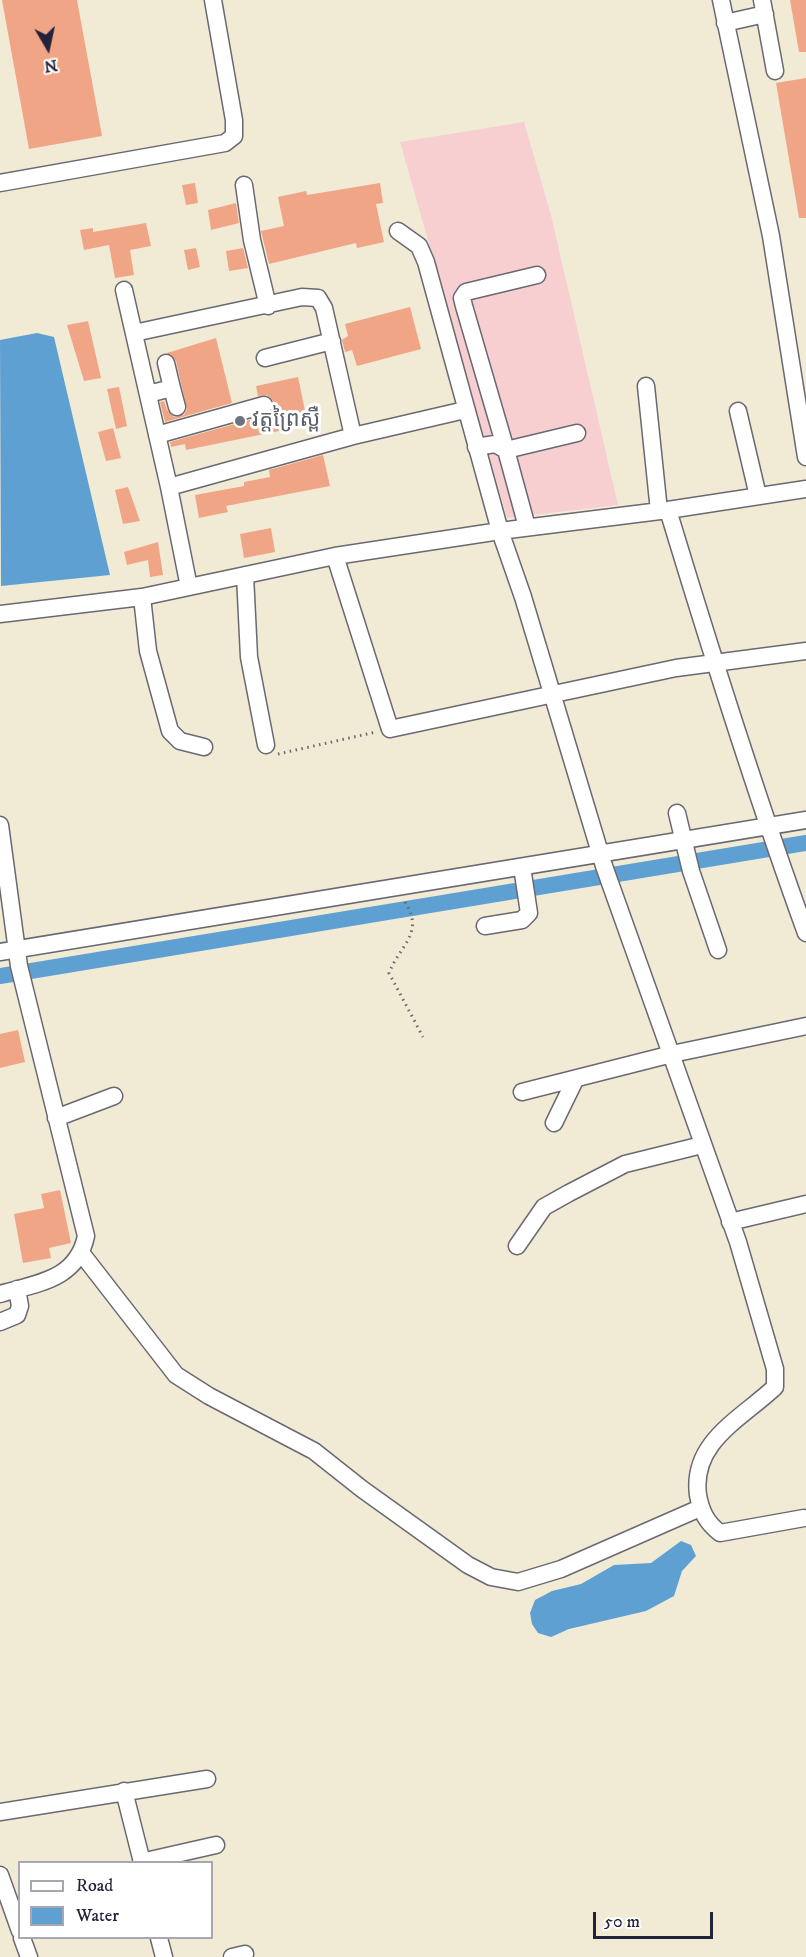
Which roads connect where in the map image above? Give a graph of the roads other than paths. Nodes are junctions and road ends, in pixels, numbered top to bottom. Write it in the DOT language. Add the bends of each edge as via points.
graph roads {
  1 [pos="213,0"];
  2 [pos="721,0"];
  3 [pos="764,7"];
  4 [pos="725,23"];
  5 [pos="775,71"];
  6 [pos="0,183"];
  7 [pos="244,185"];
  8 [pos="398,231"];
  9 [pos="537,275"];
  10 [pos="124,290"];
  11 [pos="268,306"];
  12 [pos="134,333"];
  13 [pos="332,341"];
  14 [pos="265,358"];
  15 [pos="166,363"];
  16 [pos="646,386"];
  17 [pos="172,388"];
  18 [pos="148,394"];
  19 [pos="264,405"];
  20 [pos="177,407"];
  21 [pos="465,410"];
  22 [pos="738,411"];
  23 [pos="578,433"];
  24 [pos="157,435"];
  25 [pos="353,436"];
  26 [pos="476,447"];
  27 [pos="506,450"];
  28 [pos="806,457"];
  29 [pos="169,487"];
  30 [pos="806,489"];
  31 [pos="758,496"];
  32 [pos="663,511"];
  33 [pos="527,527"];
  34 [pos="500,531"];
  35 [pos="334,556"];
  36 [pos="245,575"];
  37 [pos="189,587"];
  38 [pos="142,597"];
  39 [pos="0,614"];
  40 [pos="806,651"];
  41 [pos="713,662"];
  42 [pos="552,694"];
  43 [pos="266,745"];
  44 [pos="204,747"];
  45 [pos="677,813"];
  46 [pos="806,820"];
  47 [pos="0,825"];
  48 [pos="770,834"];
  49 [pos="685,847"];
  50 [pos="605,868"];
  51 [pos="523,873"];
  52 [pos="485,926"];
  53 [pos="806,933"];
  54 [pos="718,950"];
  55 [pos="14,962"];
  56 [pos="806,1026"];
  57 [pos="672,1054"];
  58 [pos="575,1080"];
  59 [pos="522,1092"];
  60 [pos="114,1096"];
  61 [pos="56,1118"];
  62 [pos="554,1122"];
  63 [pos="702,1145"];
  64 [pos="806,1204"];
  65 [pos="730,1222"];
  66 [pos="517,1246"];
  67 [pos="82,1254"];
  68 [pos="17,1289"];
  69 [pos="0,1294"];
  70 [pos="0,1322"];
  71 [pos="700,1508"];
  72 [pos="804,1518"];
  73 [pos="207,1779"];
  74 [pos="124,1791"];
  75 [pos="0,1812"];
  76 [pos="216,1845"];
  77 [pos="141,1861"];
  78 [pos="145,1861"];
  79 [pos="0,1875"];
  80 [pos="18,1925"];
  81 [pos="22,1939"];
  82 [pos="159,1939"];
  83 [pos="29,1957"];
  84 [pos="164,1957"];
  1 -- 6 [label="street" via="234,136 225,143"];
  2 -- 4 [label="street"];
  3 -- 4 [label="street"];
  3 -- 5 [label="street"];
  4 -- 28 [label="street" via="771,236"];
  7 -- 11 [label="street"];
  8 -- 21 [label="street" via="419,246 426,262"];
  9 -- 27 [label="street" via="466,292 462,298"];
  10 -- 12 [label="street"];
  11 -- 12 [label="street"];
  11 -- 13 [label="street" via="302,297 318,298"];
  12 -- 18 [label="street"];
  13 -- 14 [label="street"];
  13 -- 25 [label="street"];
  15 -- 17 [label="street"];
  16 -- 32 [label="street"];
  17 -- 18 [label="street"];
  17 -- 20 [label="street"];
  18 -- 24 [label="street"];
  19 -- 24 [label="street"];
  21 -- 25 [label="street"];
  21 -- 26 [label="street"];
  22 -- 31 [label="street"];
  23 -- 27 [label="street"];
  24 -- 29 [label="street"];
  25 -- 29 [label="street"];
  26 -- 27 [label="street" via="495,444"];
  26 -- 34 [label="street"];
  27 -- 33 [label="street"];
  29 -- 37 [label="street"];
  30 -- 31 [label="street"];
  31 -- 32 [label="street"];
  32 -- 33 [label="street"];
  32 -- 41 [label="street"];
  33 -- 34 [label="street"];
  34 -- 35 [label="street"];
  34 -- 42 [label="street"];
  35 -- 36 [label="street"];
  35 -- 42 [label="street" via="390,729"];
  36 -- 37 [label="street"];
  36 -- 43 [label="street" via="249,657"];
  37 -- 38 [label="street"];
  38 -- 39 [label="street"];
  38 -- 44 [label="street" via="148,651 170,731 180,741"];
  40 -- 41 [label="street"];
  41 -- 42 [label="street"];
  41 -- 48 [label="street"];
  42 -- 50 [label="street"];
  45 -- 49 [label="street"];
  46 -- 48 [label="street"];
  47 -- 55 [label="street"];
  48 -- 49 [label="street"];
  48 -- 53 [label="street"];
  49 -- 50 [label="street"];
  49 -- 54 [label="street"];
  50 -- 51 [label="street"];
  50 -- 57 [label="street"];
  51 -- 52 [label="street" via="529,913 522,920"];
  51 -- 55 [label="street"];
  55 -- 61 [label="street"];
  56 -- 57 [label="street"];
  57 -- 58 [label="street"];
  57 -- 63 [label="street"];
  58 -- 59 [label="street"];
  58 -- 62 [label="street"];
  60 -- 61 [label="street"];
  61 -- 67 [label="street" via="86,1236"];
  63 -- 65 [label="street"];
  63 -- 66 [label="street" via="625,1164 569,1193 544,1207"];
  64 -- 65 [label="street"];
  65 -- 71 [label="street" via="777,1380 775,1387 721,1432 700,1459"];
  67 -- 68 [label="street" via="70,1268 53,1278"];
  67 -- 71 [label="street" via="176,1375 314,1451 362,1489 491,1577 518,1582 561,1569"];
  68 -- 69 [label="street"];
  68 -- 70 [label="street" via="20,1306 16,1315"];
  71 -- 72 [label="street" via="709,1525 720,1533"];
  73 -- 74 [label="street"];
  74 -- 75 [label="street"];
  74 -- 77 [label="street"];
  76 -- 78 [label="street"];
  79 -- 80 [label="street"];
  81 -- 83 [label="street"];
  82 -- 84 [label="street"];
}
